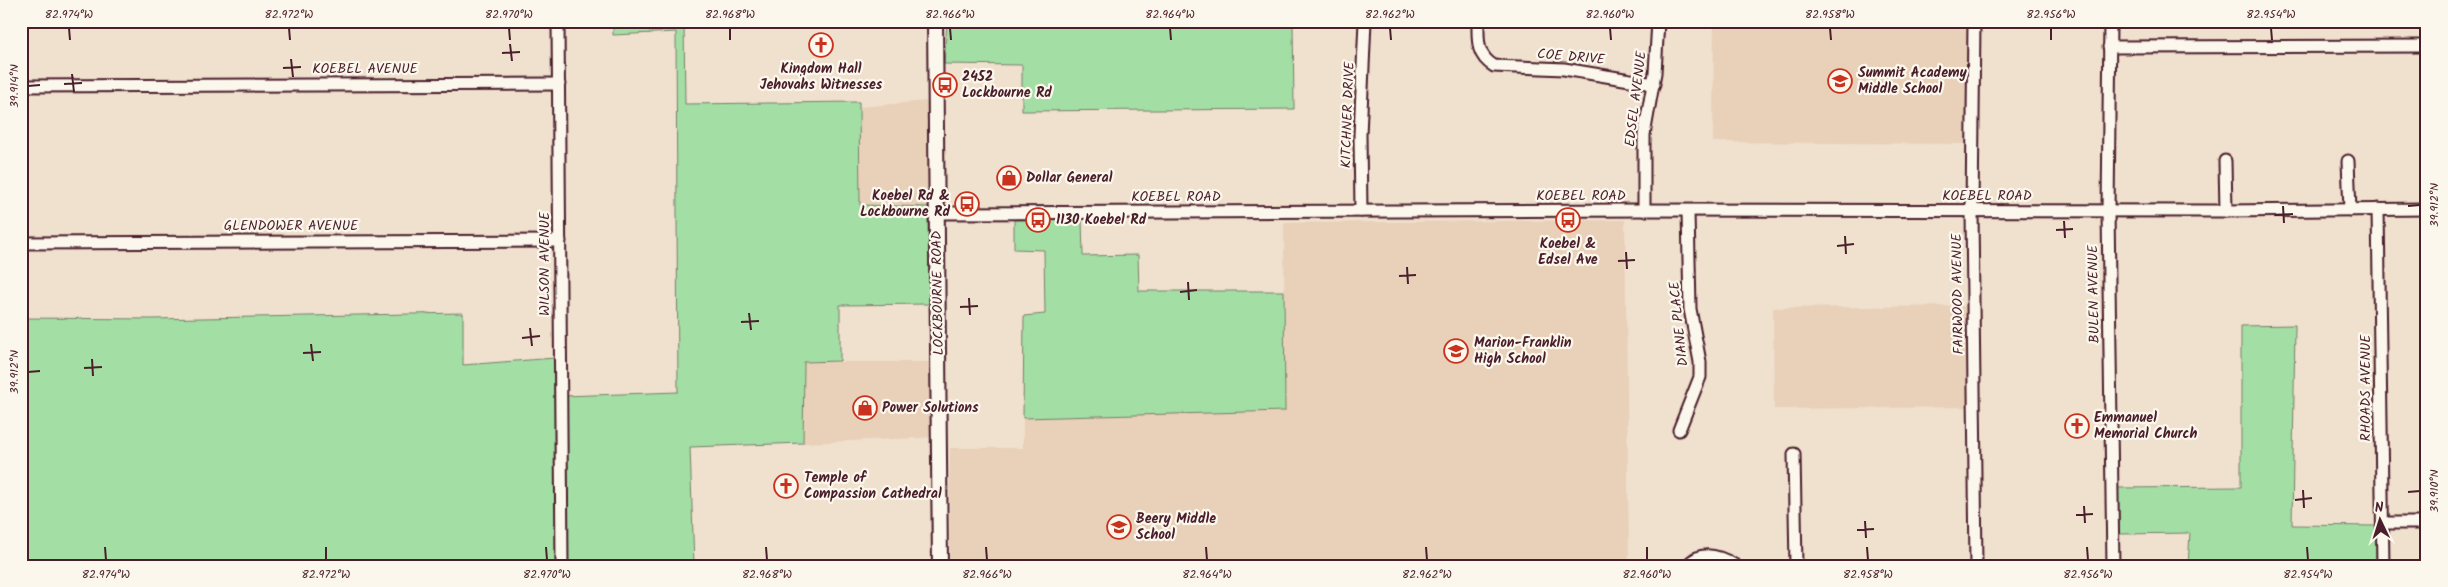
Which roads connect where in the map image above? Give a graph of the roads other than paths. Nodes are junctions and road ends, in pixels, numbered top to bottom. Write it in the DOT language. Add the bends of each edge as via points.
graph roads {
  1 [pos="558,21"];
  2 [pos="935,21"];
  3 [pos="1365,21"];
  4 [pos="1478,21"];
  5 [pos="1658,21"];
  6 [pos="1974,21"];
  7 [pos="2110,21"];
  8 [pos="2427,46"];
  9 [pos="2109,47"];
  10 [pos="558,84"];
  11 [pos="1654,84"];
  12 [pos="21,86"];
  13 [pos="2226,161"];
  14 [pos="2348,161"];
  15 [pos="2378,209"];
  16 [pos="2427,209"];
  17 [pos="1644,210"];
  18 [pos="2350,210"];
  19 [pos="1361,211"];
  20 [pos="1688,211"];
  21 [pos="1972,211"];
  22 [pos="2108,211"];
  23 [pos="2226,212"];
  24 [pos="937,214"];
  25 [pos="560,240"];
  26 [pos="21,243"];
  27 [pos="1679,430"];
  28 [pos="1794,454"];
  29 [pos="2383,523"];
  30 [pos="2427,523"];
  31 [pos="562,566"];
  32 [pos="940,566"];
  33 [pos="1688,566"];
  34 [pos="1736,566"];
  35 [pos="1796,566"];
  36 [pos="1976,566"];
  37 [pos="2113,566"];
  38 [pos="2383,566"];
  1 -- 10 [label="street, WILSON AVENUE"];
  2 -- 24 [label="main road, LOCKBOURNE ROAD"];
  3 -- 19 [label="street, KITCHNER DRIVE" via="1360,135"];
  4 -- 11 [label="street, COE DRIVE" via="1478,45 1486,61 1503,67 1564,69"];
  5 -- 11 [label="street, EDSEL AVENUE"];
  6 -- 21 [label="street, FAIRWOOD AVENUE"];
  7 -- 9 [label="street, BULEN AVENUE"];
  8 -- 9 [label="street"];
  9 -- 22 [label="street, BULEN AVENUE"];
  10 -- 12 [label="street, KOEBEL AVENUE"];
  10 -- 25 [label="street, WILSON AVENUE"];
  11 -- 17 [label="street, EDSEL AVENUE" via="1644,135"];
  13 -- 23 [label="street"];
  14 -- 18 [label="street"];
  15 -- 16 [label="street, KOEBEL ROAD"];
  15 -- 18 [label="street, KOEBEL ROAD"];
  15 -- 29 [label="street, RHOADS AVENUE"];
  17 -- 19 [label="street, KOEBEL ROAD"];
  17 -- 20 [label="street, KOEBEL ROAD"];
  18 -- 23 [label="street, KOEBEL ROAD"];
  19 -- 24 [label="street, KOEBEL ROAD"];
  20 -- 21 [label="street, KOEBEL ROAD"];
  20 -- 27 [label="street, DIANE PLACE" via="1690,309 1700,377"];
  21 -- 22 [label="street, KOEBEL ROAD"];
  21 -- 36 [label="street, FAIRWOOD AVENUE"];
  22 -- 23 [label="street, KOEBEL ROAD"];
  22 -- 37 [label="street, BULEN AVENUE"];
  24 -- 32 [label="main road, LOCKBOURNE ROAD"];
  25 -- 26 [label="street, GLENDOWER AVENUE"];
  25 -- 31 [label="street, WILSON AVENUE"];
  28 -- 35 [label="street"];
  29 -- 30 [label="street"];
  29 -- 38 [label="street, RHOADS AVENUE"];
  33 -- 34 [label="street" via="1698,557 1720,556"];
}
